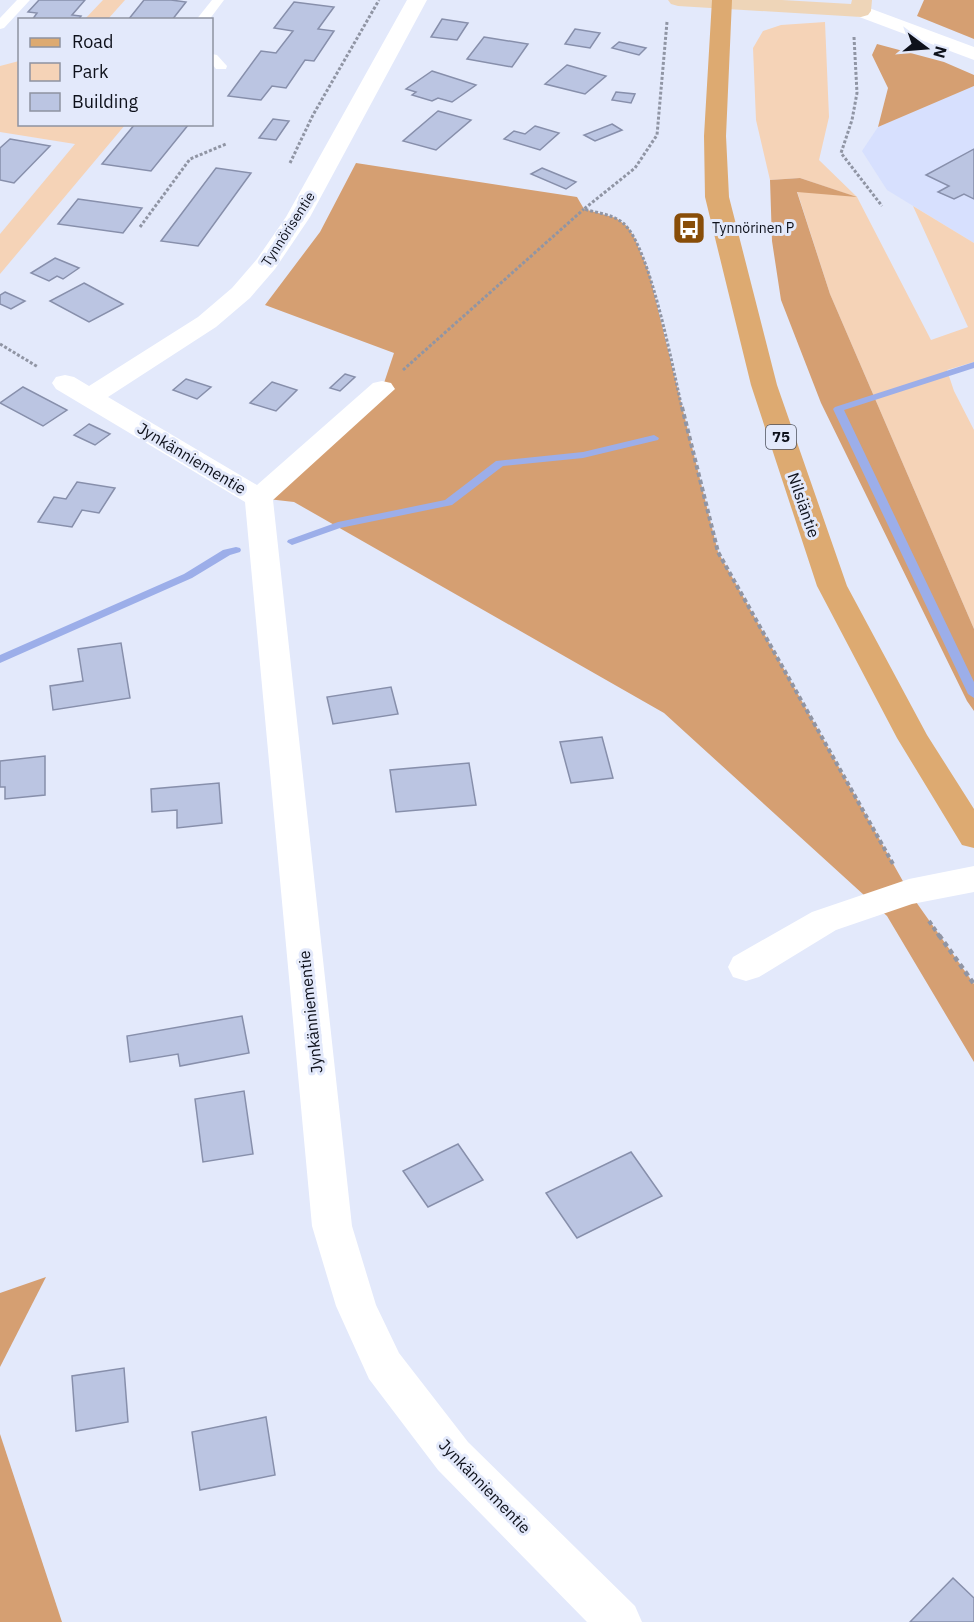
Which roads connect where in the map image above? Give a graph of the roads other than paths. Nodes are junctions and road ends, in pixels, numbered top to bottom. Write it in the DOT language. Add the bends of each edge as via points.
graph roads {
  1 [pos="24,0"];
  2 [pos="218,0"];
  3 [pos="417,0"];
  4 [pos="722,1"];
  5 [pos="861,5"];
  6 [pos="673,6"];
  7 [pos="204,18"];
  8 [pos="0,25"];
  9 [pos="974,54"];
  10 [pos="65,383"];
  11 [pos="382,389"];
  12 [pos="90,397"];
  13 [pos="259,498"];
  14 [pos="974,836"];
  15 [pos="974,879"];
  16 [pos="746,967"];
  17 [pos="619,1622"];
  1 -- 8 [label="lane"];
  2 -- 7 [label="lane"];
  3 -- 12 [label="street, Tynnörisentie" via="298,217 266,264 241,293 207,322"];
  4 -- 5 [label="street"];
  4 -- 6 [label="street"];
  4 -- 14 [label="main road, Nilsiäntie / 75" via="715,136 717,196 764,385 832,586 913,738"];
  5 -- 9 [label="street"];
  10 -- 12 [label="street, Jynkänniementie"];
  11 -- 13 [label="street"];
  12 -- 13 [label="street, Jynkänniementie"];
  13 -- 17 [label="street, Jynkänniementie" via="332,1226 356,1306 384,1366 453,1456"];
  15 -- 16 [label="street" via="909,892 824,921"];
}
